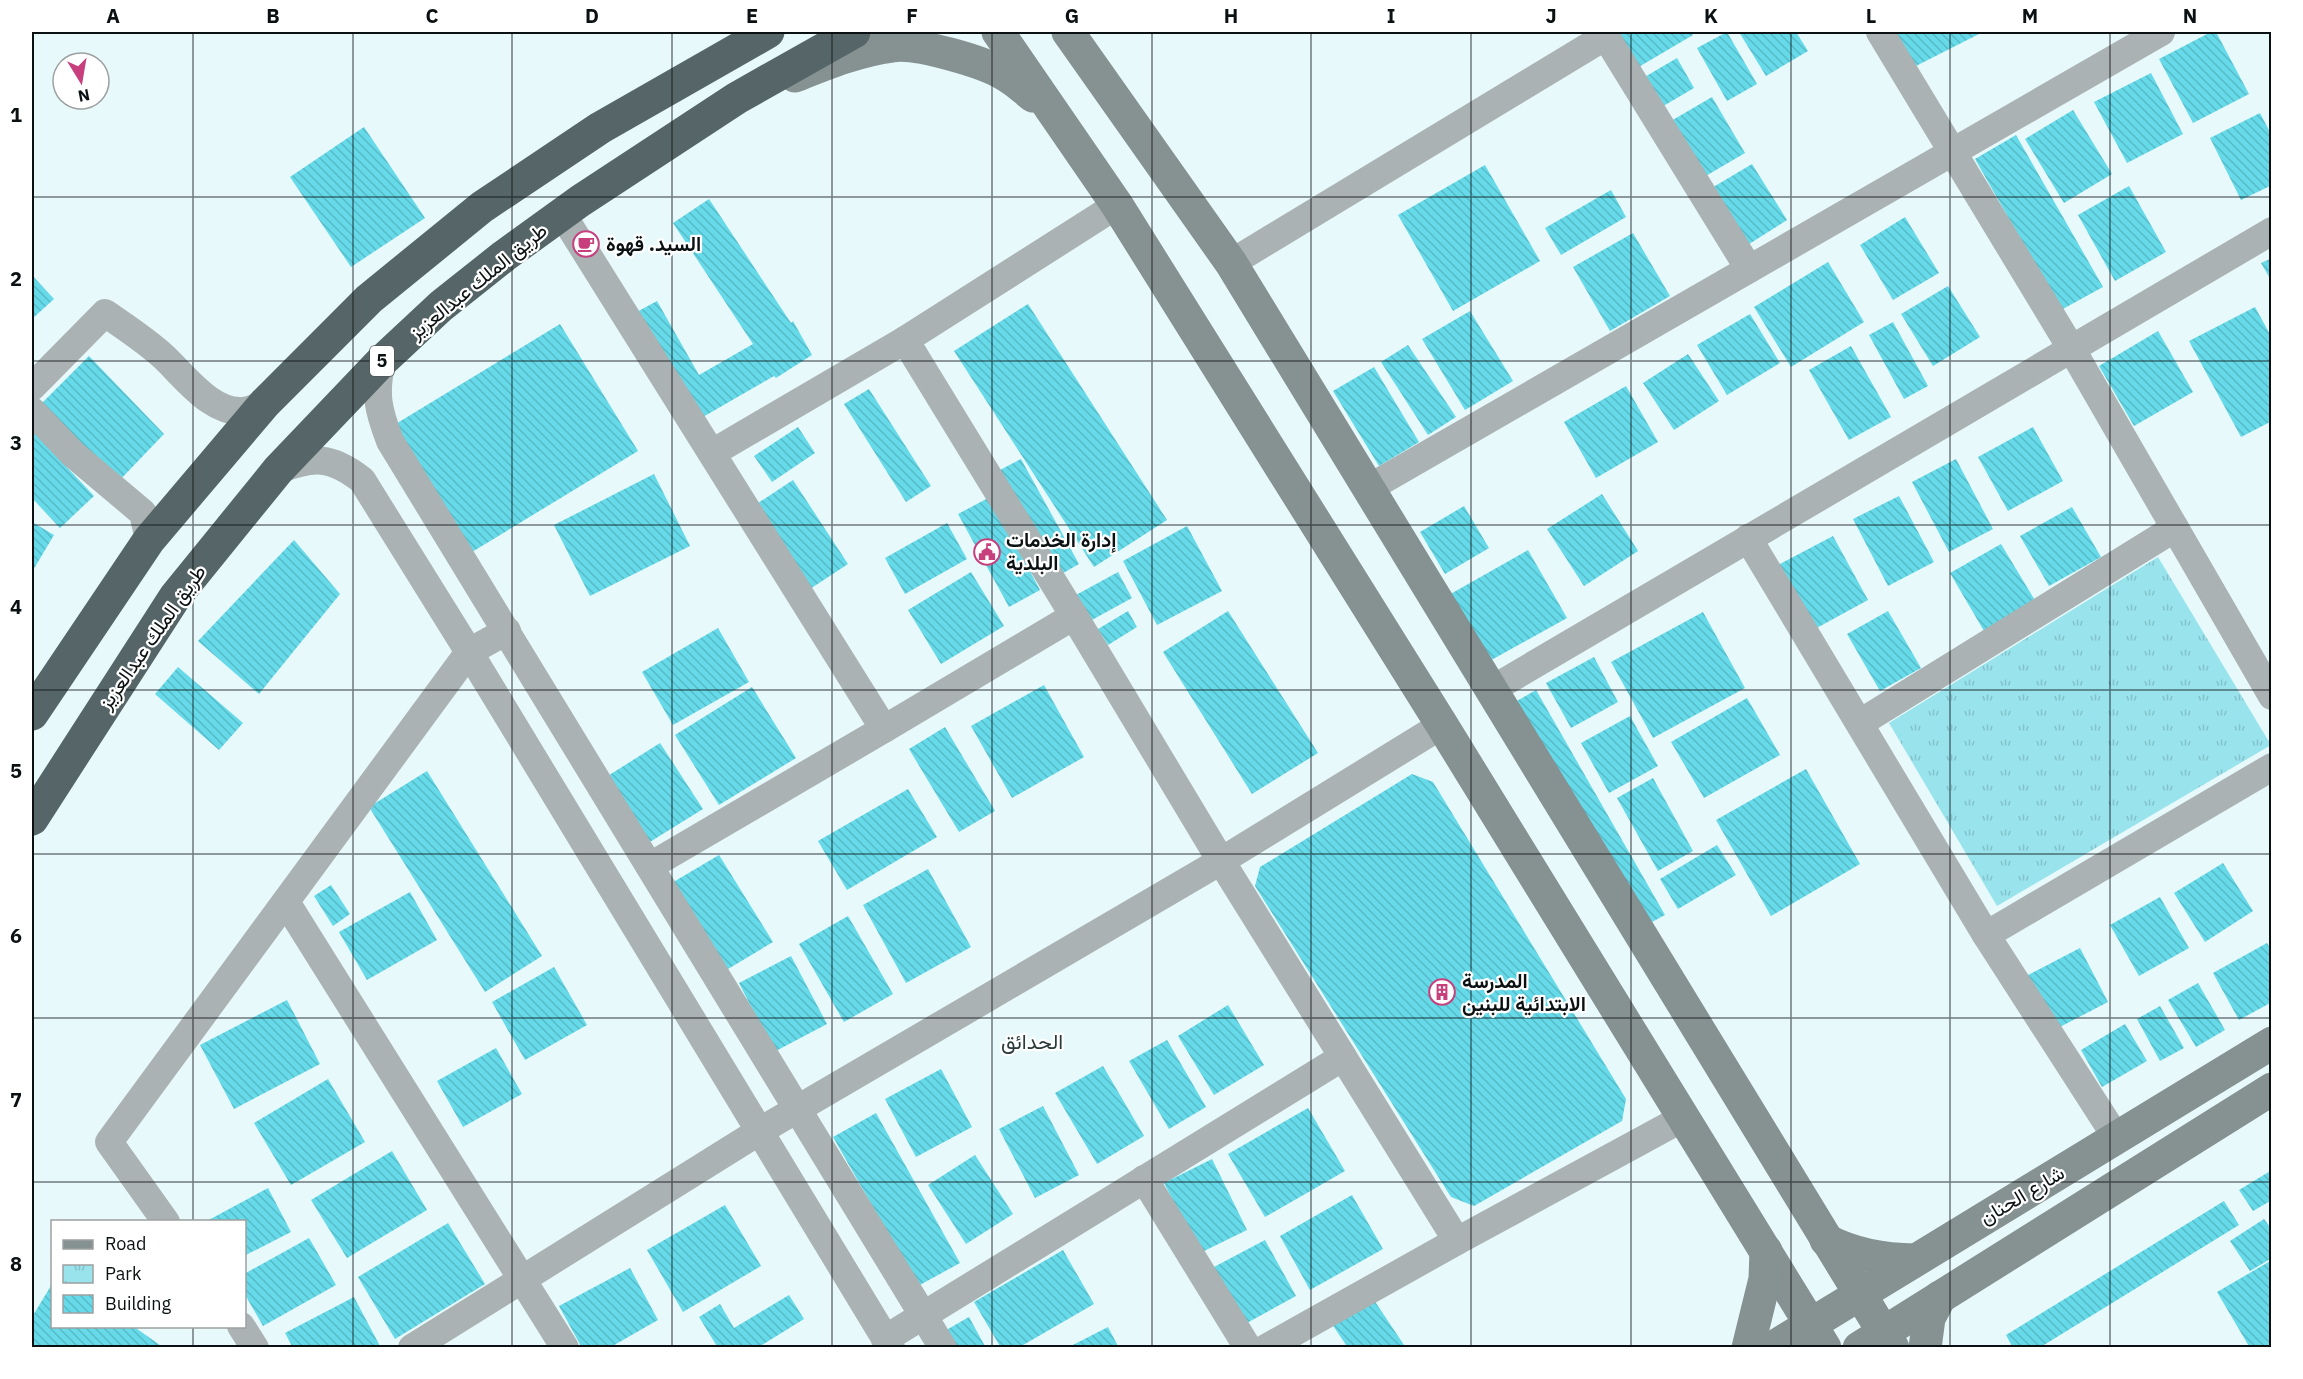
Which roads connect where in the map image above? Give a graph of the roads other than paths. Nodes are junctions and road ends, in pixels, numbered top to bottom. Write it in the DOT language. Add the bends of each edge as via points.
graph roads {
  1 [pos="750,32"];
  2 [pos="768,32"];
  3 [pos="854,32"];
  4 [pos="998,32"];
  5 [pos="1880,32"];
  6 [pos="2162,32"];
  7 [pos="1605,34"];
  8 [pos="1076,39"];
  9 [pos="715,62"];
  10 [pos="737,98"];
  11 [pos="1053,112"];
  12 [pos="1954,151"];
  13 [pos="1118,205"];
  14 [pos="562,214"];
  15 [pos="2271,231"];
  16 [pos="1231,263"];
  17 [pos="1749,269"];
  18 [pos="905,340"];
  19 [pos="2071,348"];
  20 [pos="382,361"];
  21 [pos="32,387"];
  22 [pos="265,403"];
  23 [pos="32,411"];
  24 [pos="712,453"];
  25 [pos="278,470"];
  26 [pos="413,479"];
  27 [pos="1369,488"];
  28 [pos="378,504"];
  29 [pos="2175,528"];
  30 [pos="1748,538"];
  31 [pos="149,540"];
  32 [pos="1074,616"];
  33 [pos="507,631"];
  34 [pos="469,652"];
  35 [pos="1491,690"];
  36 [pos="2271,696"];
  37 [pos="32,714"];
  38 [pos="1860,723"];
  39 [pos="1442,725"];
  40 [pos="884,729"];
  41 [pos="2271,767"];
  42 [pos="32,819"];
  43 [pos="1221,861"];
  44 [pos="650,866"];
  45 [pos="286,902"];
  46 [pos="1986,935"];
  47 [pos="2271,1043"];
  48 [pos="1342,1056"];
  49 [pos="2271,1089"];
  50 [pos="797,1109"];
  51 [pos="1683,1118"];
  52 [pos="760,1131"];
  53 [pos="2116,1137"];
  54 [pos="1144,1179"];
  55 [pos="165,1220"];
  56 [pos="1826,1240"];
  57 [pos="1457,1241"];
  58 [pos="1766,1251"];
  59 [pos="1915,1260"];
  60 [pos="522,1279"];
  61 [pos="1859,1294"];
  62 [pos="1940,1297"];
  63 [pos="924,1315"];
  64 [pos="241,1328"];
  65 [pos="1817,1336"];
  66 [pos="1878,1342"];
  67 [pos="888,1343"];
  68 [pos="255,1347"];
  69 [pos="412,1347"];
  70 [pos="565,1347"];
  71 [pos="943,1347"];
  72 [pos="1248,1347"];
  73 [pos="1266,1347"];
  74 [pos="1748,1347"];
  75 [pos="1772,1347"];
  76 [pos="1925,1347"];
  1 -- 9 [label="main road"];
  2 -- 9 [label="highway"];
  3 -- 10 [label="highway, طريق الملك عبدالعزيز / 5"];
  4 -- 11 [label="main road"];
  5 -- 12 [label="street"];
  6 -- 12 [label="street"];
  7 -- 16 [label="street"];
  7 -- 17 [label="street"];
  8 -- 16 [label="main road"];
  9 -- 22 [label="highway" via="600,128 482,207 369,299"];
  10 -- 11 [label="main road" via="831,62 893,45 939,51 976,62 1006,75"];
  10 -- 14 [label="highway, طريق الملك عبدالعزيز / 5"];
  11 -- 13 [label="main road"];
  12 -- 17 [label="street"];
  12 -- 19 [label="street"];
  13 -- 18 [label="street"];
  13 -- 39 [label="main road"];
  14 -- 20 [label="highway, طريق الملك عبدالعزيز / 5" via="441,306"];
  14 -- 24 [label="street"];
  15 -- 19 [label="street"];
  16 -- 27 [label="main road"];
  17 -- 27 [label="street"];
  18 -- 24 [label="street"];
  18 -- 32 [label="street"];
  19 -- 29 [label="street"];
  19 -- 30 [label="street"];
  20 -- 25 [label="highway, طريق الملك عبدالعزيز / 5"];
  20 -- 26 [label="street" via="377,381 380,416"];
  21 -- 22 [label="street" via="105,313 163,357 210,401 231,410 247,411"];
  22 -- 31 [label="highway"];
  23 -- 31 [label="street" via="73,454 143,513"];
  24 -- 40 [label="street"];
  25 -- 28 [label="street" via="302,460 324,460 344,466 362,480"];
  25 -- 42 [label="highway, طريق الملك عبدالعزيز / 5" via="175,597"];
  26 -- 28 [label="street"];
  26 -- 33 [label="street"];
  27 -- 35 [label="main road"];
  28 -- 34 [label="street"];
  29 -- 36 [label="street"];
  29 -- 38 [label="street"];
  30 -- 35 [label="street"];
  30 -- 38 [label="street"];
  31 -- 37 [label="highway"];
  32 -- 40 [label="street"];
  32 -- 43 [label="street"];
  33 -- 34 [label="street"];
  33 -- 44 [label="street"];
  34 -- 45 [label="street"];
  34 -- 52 [label="street"];
  35 -- 56 [label="main road"];
  38 -- 46 [label="street"];
  39 -- 43 [label="street"];
  39 -- 51 [label="main road"];
  40 -- 44 [label="street"];
  41 -- 46 [label="street"];
  43 -- 48 [label="street"];
  43 -- 50 [label="street"];
  44 -- 50 [label="street"];
  45 -- 55 [label="street" via="110,1142"];
  45 -- 60 [label="street"];
  46 -- 53 [label="street"];
  47 -- 53 [label="main road, شارع الحنان"];
  48 -- 54 [label="street"];
  48 -- 57 [label="street"];
  49 -- 62 [label="main road"];
  50 -- 52 [label="street"];
  50 -- 63 [label="street"];
  51 -- 57 [label="street"];
  51 -- 58 [label="main road"];
  52 -- 60 [label="street"];
  52 -- 67 [label="street"];
  53 -- 59 [label="main road, شارع الحنان"];
  54 -- 63 [label="street"];
  54 -- 72 [label="street"];
  56 -- 59 [label="main road" via="1843,1249 1894,1260"];
  56 -- 61 [label="main road"];
  57 -- 73 [label="street"];
  58 -- 65 [label="main road"];
  58 -- 74 [label="main road" via="1765,1279"];
  59 -- 61 [label="main road, شارع الحنان"];
  60 -- 69 [label="street"];
  60 -- 70 [label="street"];
  61 -- 65 [label="main road, شارع الحنان"];
  61 -- 66 [label="main road"];
  62 -- 66 [label="main road"];
  62 -- 76 [label="main road" via="1929,1318"];
  63 -- 67 [label="street"];
  63 -- 71 [label="street"];
  64 -- 68 [label="street"];
  65 -- 75 [label="main road, شارع الحنان"];
}
